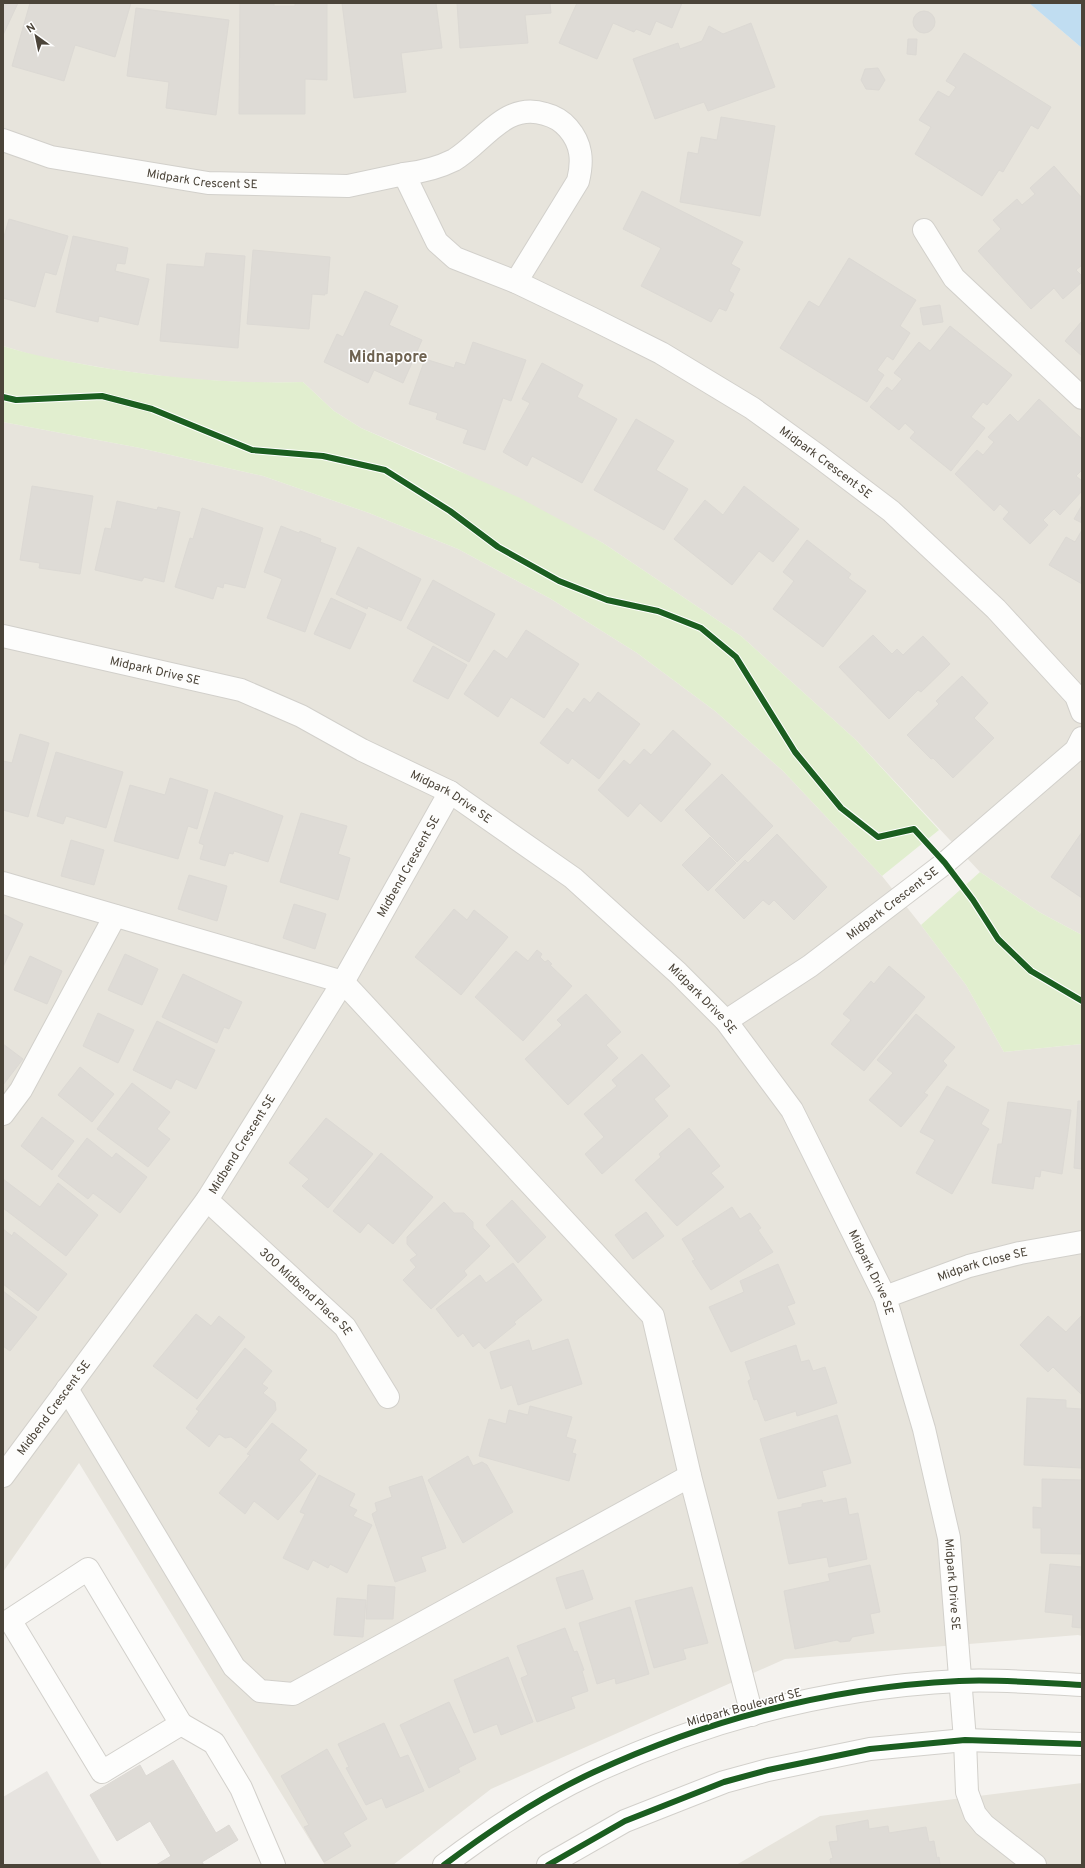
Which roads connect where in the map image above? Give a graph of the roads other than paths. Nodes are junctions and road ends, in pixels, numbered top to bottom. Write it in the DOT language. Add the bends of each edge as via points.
graph roads {
  1 [pos="3,140"];
  2 [pos="404,174"];
  3 [pos="924,230"];
  4 [pos="516,282"];
  5 [pos="1082,398"];
  6 [pos="3,636"];
  7 [pos="1082,712"];
  8 [pos="1082,738"];
  9 [pos="450,792"];
  10 [pos="3,883"];
  11 [pos="115,916"];
  12 [pos="343,982"];
  13 [pos="726,1021"];
  14 [pos="3,1114"];
  15 [pos="206,1200"];
  16 [pos="1082,1242"];
  17 [pos="885,1297"];
  18 [pos="67,1389"];
  19 [pos="388,1397"];
  20 [pos="3,1476"];
  21 [pos="690,1476"];
  22 [pos="960,1681"];
  23 [pos="1082,1685"];
  24 [pos="752,1715"];
  25 [pos="181,1724"];
  26 [pos="964,1740"];
  27 [pos="1082,1744"];
  28 [pos="274,1865"];
  29 [pos="444,1865"];
  30 [pos="548,1865"];
  31 [pos="1036,1865"];
  1 -- 2 [label="street, Midpark Crescent SE" via="51,157 208,183 348,186"];
  2 -- 4 [label="street, Midpark Crescent SE" via="437,242 455,258"];
  2 -- 4 [label="street, Midpark Crescent SE" via="429,171 454,159 477,143 502,120 514,114 527,111 541,112 554,116 565,124 575,136 581,150 582,166 578,181"];
  3 -- 5 [label="street" via="954,278"];
  4 -- 7 [label="street, Midpark Crescent SE" via="661,353 752,408 891,510 996,609 1076,696"];
  6 -- 9 [label="street, Midpark Drive SE" via="241,690 301,716 362,750"];
  8 -- 13 [label="street, Midpark Crescent SE" via="1076,750 945,863 810,966"];
  9 -- 12 [label="street, Midbend Crescent SE"];
  9 -- 13 [label="street, Midpark Drive SE" via="573,878 678,973"];
  10 -- 11 [label="street"];
  11 -- 12 [label="street"];
  11 -- 14 [label="street" via="21,1090"];
  12 -- 15 [label="street, Midbend Crescent SE"];
  12 -- 21 [label="street" via="653,1316"];
  13 -- 17 [label="street, Midpark Drive SE" via="792,1110"];
  15 -- 18 [label="street, Midbend Crescent SE"];
  15 -- 19 [label="street, 300 Midbend Place SE" via="345,1327"];
  16 -- 17 [label="street, Midpark Close SE" via="1020,1253 969,1266"];
  17 -- 22 [label="street, Midpark Drive SE" via="924,1429 950,1538"];
  18 -- 20 [label="street, Midbend Crescent SE"];
  18 -- 21 [label="street" via="234,1667 260,1691 293,1694"];
  21 -- 24 [label="street"];
  22 -- 23 [label="street, Midpark Boulevard SE"];
  22 -- 24 [label="street, Midpark Boulevard SE" via="850,1692"];
  22 -- 26 [label="street, Midpark Drive SE"];
  24 -- 29 [label="street, Midpark Boulevard SE" via="690,1732 593,1772 536,1804"];
  25 -- 25 [label="street" via="102,1772 10,1620 88,1569"];
  25 -- 28 [label="street" via="214,1742 241,1788"];
  26 -- 27 [label="street"];
  26 -- 30 [label="street" via="870,1749 768,1770 724,1782 625,1821"];
  26 -- 31 [label="street, Midpark Drive SE" via="967,1792 975,1814 984,1826"];
}
